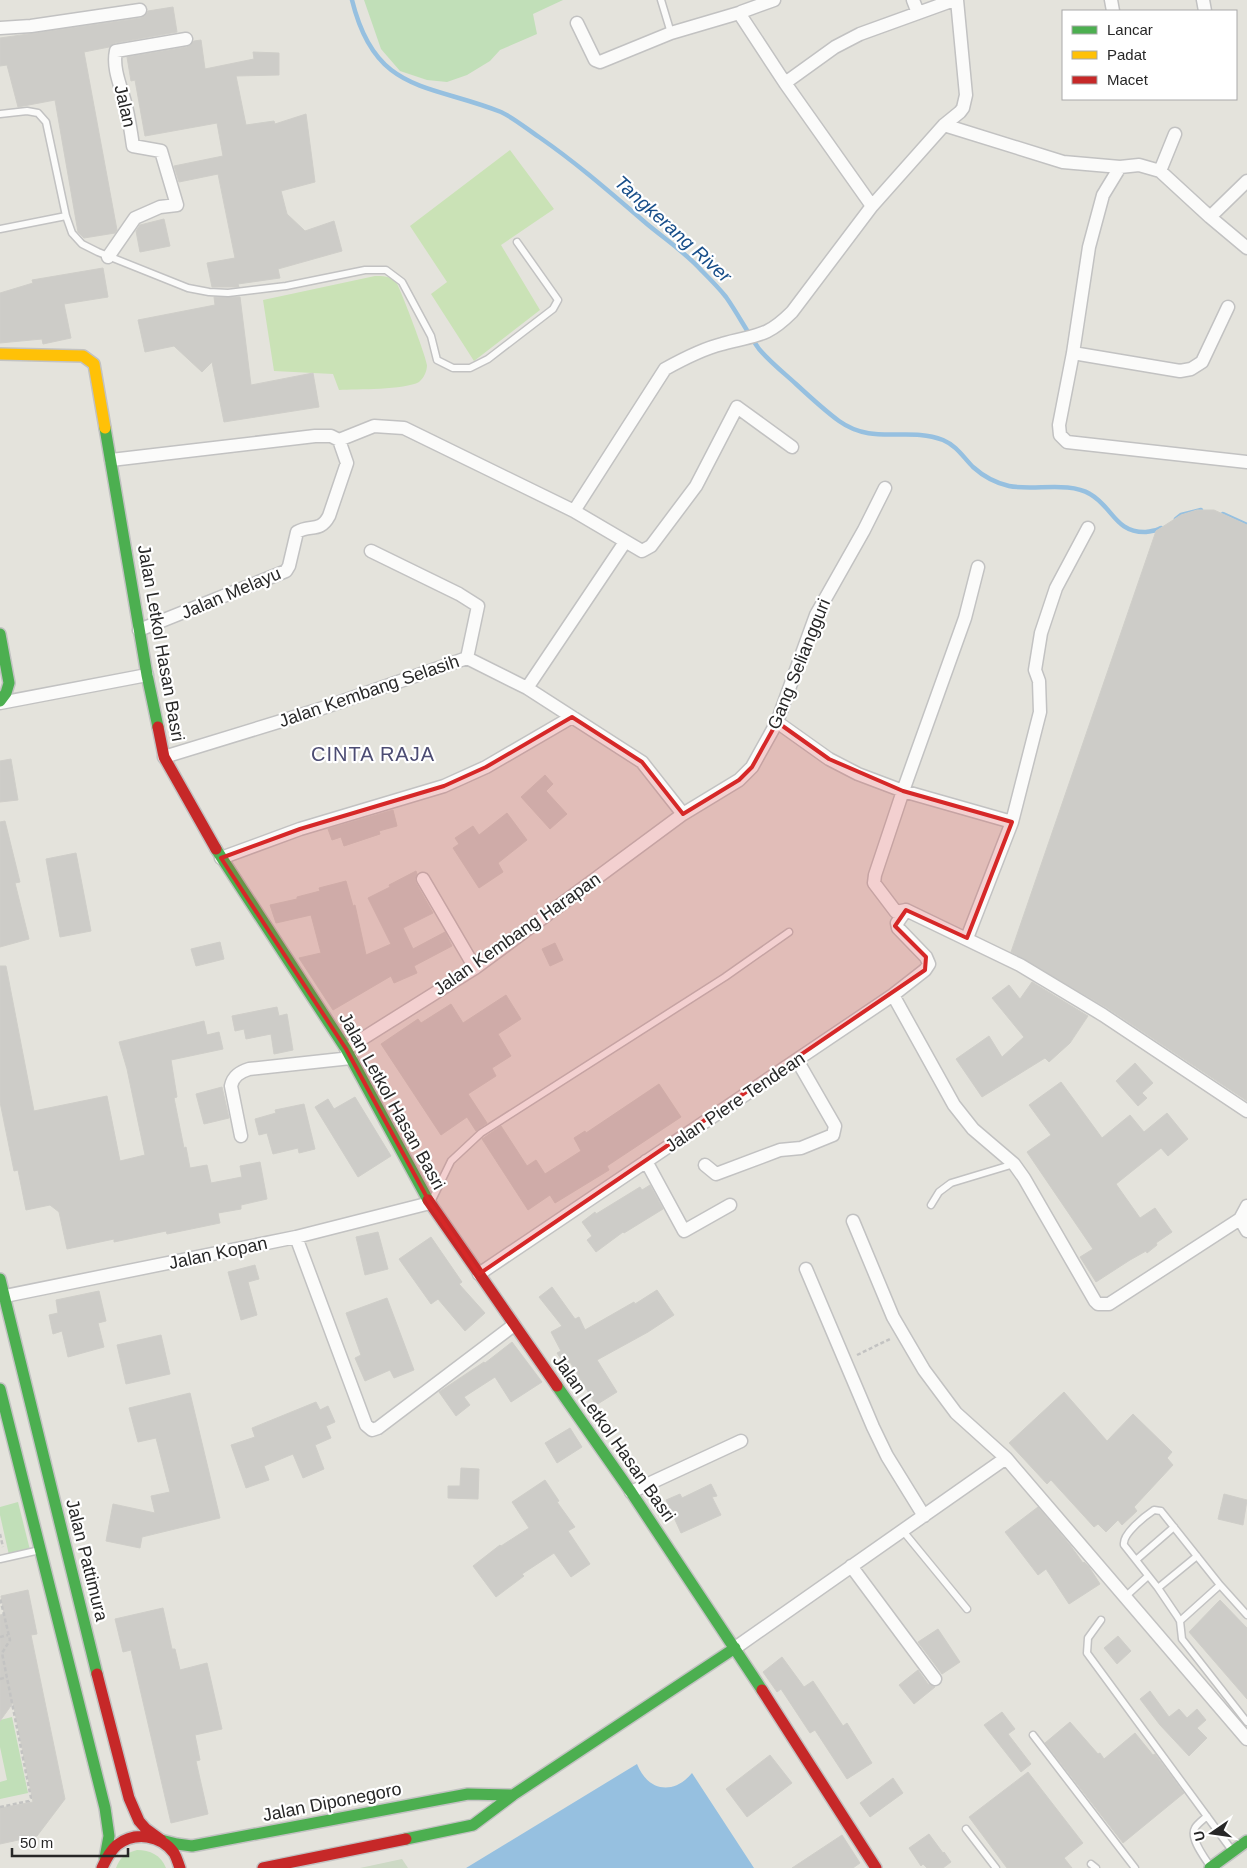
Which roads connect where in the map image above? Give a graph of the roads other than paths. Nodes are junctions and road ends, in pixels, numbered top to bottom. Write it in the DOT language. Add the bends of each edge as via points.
graph roads {
  1 [pos="661,0"];
  2 [pos="774,0"];
  3 [pos="913,0"];
  4 [pos="955,0"];
  5 [pos="739,8"];
  6 [pos="140,10"];
  7 [pos="918,12"];
  8 [pos="577,23"];
  9 [pos="0,28"];
  10 [pos="671,33"];
  11 [pos="186,39"];
  12 [pos="785,83"];
  13 [pos="0,114"];
  14 [pos="944,125"];
  15 [pos="1175,134"];
  16 [pos="1120,167"];
  17 [pos="1160,171"];
  18 [pos="1247,180"];
  19 [pos="872,206"];
  20 [pos="66,216"];
  21 [pos="1210,217"];
  22 [pos="0,229"];
  23 [pos="517,242"];
  24 [pos="1247,248"];
  25 [pos="108,256"];
  26 [pos="1228,307"];
  27 [pos="1073,353"];
  28 [pos="0,354"];
  29 [pos="339,440"];
  30 [pos="792,447"];
  31 [pos="112,460"];
  32 [pos="1247,462"];
  33 [pos="886,488"];
  34 [pos="574,511"];
  35 [pos="1088,528"];
  36 [pos="625,542"];
  37 [pos="371,551"];
  38 [pos="978,567"];
  39 [pos="139,630"];
  40 [pos="0,634"];
  41 [pos="467,658"];
  42 [pos="147,675"];
  43 [pos="527,688"];
  44 [pos="0,702"];
  45 [pos="572,717"];
  46 [pos="777,722"];
  47 [pos="164,757"];
  48 [pos="902,791"];
  49 [pos="683,814"];
  50 [pos="1012,822"];
  51 [pos="222,858"];
  52 [pos="423,879"];
  53 [pos="906,910"];
  54 [pos="789,932"];
  55 [pos="967,938"];
  56 [pos="475,968"];
  57 [pos="893,995"];
  58 [pos="348,1053"];
  59 [pos="797,1060"];
  60 [pos="1247,1111"];
  61 [pos="241,1136"];
  62 [pos="646,1161"];
  63 [pos="1014,1164"];
  64 [pos="706,1165"];
  65 [pos="430,1203"];
  66 [pos="931,1204"];
  67 [pos="730,1205"];
  68 [pos="1247,1206"];
  69 [pos="1240,1219"];
  70 [pos="853,1221"];
  71 [pos="1247,1231"];
  72 [pos="296,1237"];
  73 [pos="806,1269"];
  74 [pos="479,1274"];
  75 [pos="0,1279"];
  76 [pos="2,1297"];
  77 [pos="514,1325"];
  78 [pos="0,1394"];
  79 [pos="741,1441"];
  80 [pos="1006,1458"];
  81 [pos="631,1492"];
  82 [pos="924,1516"];
  83 [pos="1174,1527"];
  84 [pos="903,1531"];
  85 [pos="40,1550"];
  86 [pos="1197,1556"];
  87 [pos="0,1560"];
  88 [pos="1136,1560"];
  89 [pos="851,1566"];
  90 [pos="1148,1576"];
  91 [pos="1220,1585"];
  92 [pos="1158,1588"];
  93 [pos="1125,1596"];
  94 [pos="967,1609"];
  95 [pos="1247,1615"];
  96 [pos="1101,1620"];
  97 [pos="1180,1621"];
  98 [pos="735,1648"];
  99 [pos="935,1679"];
  100 [pos="1247,1722"];
  101 [pos="1034,1735"];
  102 [pos="1247,1739"];
  103 [pos="513,1796"];
  104 [pos="1207,1816"];
  105 [pos="966,1829"];
  106 [pos="158,1841"];
  107 [pos="1247,1841"];
  108 [pos="1233,1852"];
  109 [pos="103,1863"];
  110 [pos="97,1868"];
  111 [pos="180,1868"];
  112 [pos="263,1868"];
  113 [pos="876,1868"];
  114 [pos="996,1868"];
  115 [pos="1135,1868"];
  116 [pos="1210,1868"];
  1 -- 10 [label="lane"];
  2 -- 5 [label="street"];
  3 -- 7 [label="street"];
  4 -- 7 [label="street"];
  4 -- 14 [label="street" via="966,95 963,108"];
  5 -- 10 [label="street"];
  5 -- 12 [label="street"];
  6 -- 9 [label="street"];
  7 -- 12 [label="street" via="835,47"];
  8 -- 10 [label="street" via="595,60 600,62"];
  11 -- 25 [label="street, Jalan" via="116,51 116,68 133,146 161,151 177,205 160,207 135,218"];
  12 -- 19 [label="street"];
  13 -- 20 [label="lane" via="27,111 38,113 46,122"];
  14 -- 16 [label="street" via="1063,162"];
  14 -- 19 [label="street"];
  15 -- 17 [label="street"];
  16 -- 17 [label="street" via="1139,166"];
  16 -- 27 [label="street" via="1103,195 1089,247"];
  17 -- 21 [label="street"];
  18 -- 21 [label="street"];
  19 -- 34 [label="street" via="779,326 766,334 687,356 665,369"];
  20 -- 22 [label="lane"];
  20 -- 25 [label="lane" via="72,233 82,244"];
  21 -- 24 [label="street"];
  23 -- 25 [label="lane" via="558,300 553,309 488,359 470,368 453,368 437,360 431,336 402,282 386,270 365,270 286,286 228,293 188,288"];
  26 -- 27 [label="street" via="1202,362 1192,369 1180,370"];
  27 -- 32 [label="street" via="1058,430 1067,442"];
  28 -- 31 [label="main road, Jalan Letkol Hasan Basri" via="83,356 94,364"];
  29 -- 31 [label="street" via="331,436 315,436"];
  29 -- 34 [label="street" via="374,426 404,428"];
  29 -- 39 [label="street, Jalan Melayu" via="348,463 329,516 325,524 315,529 297,532 286,571"];
  30 -- 36 [label="street" via="737,408 696,486 651,546 642,551"];
  31 -- 39 [label="main road, Jalan Letkol Hasan Basri"];
  33 -- 46 [label="street, Gang Seliangguri" via="816,615"];
  34 -- 36 [label="street"];
  35 -- 50 [label="street" via="1056,588 1041,633 1035,670 1039,681 1040,712"];
  36 -- 43 [label="street"];
  37 -- 41 [label="street, Jalan Kembang Selasih" via="478,606"];
  38 -- 48 [label="street" via="965,618"];
  39 -- 42 [label="main road, Jalan Letkol Hasan Basri"];
  40 -- 44 [label="main road" via="9,683"];
  41 -- 43 [label="street"];
  41 -- 47 [label="street, Jalan Kembang Selasih" via="314,711"];
  42 -- 44 [label="street"];
  42 -- 47 [label="main road, Jalan Letkol Hasan Basri"];
  43 -- 45 [label="street"];
  45 -- 49 [label="street" via="642,762"];
  45 -- 51 [label="street" via="486,767 444,786 300,829"];
  46 -- 48 [label="street" via="829,758 858,774"];
  46 -- 49 [label="street, Gang Seliangguri" via="752,767 739,780"];
  47 -- 51 [label="main road, Jalan Letkol Hasan Basri"];
  48 -- 50 [label="street"];
  48 -- 53 [label="street" via="874,883 896,912"];
  49 -- 56 [label="street, Jalan Kembang Harapan"];
  50 -- 55 [label="street"];
  51 -- 58 [label="main road, Jalan Letkol Hasan Basri"];
  52 -- 56 [label="street"];
  53 -- 55 [label="street"];
  53 -- 57 [label="street, Jalan Piere Tendean" via="897,923 898,928 926,957 928,964 925,970"];
  54 -- 65 [label="lane" via="726,977 481,1132 451,1162"];
  55 -- 60 [label="street" via="1020,965 1103,1015"];
  56 -- 58 [label="street, Jalan Kembang Harapan"];
  57 -- 59 [label="street, Jalan Piere Tendean"];
  57 -- 63 [label="street" via="954,1105 973,1129"];
  58 -- 61 [label="street" via="240,1072 232,1079 231,1086"];
  58 -- 65 [label="main road, Jalan Letkol Hasan Basri"];
  59 -- 62 [label="street, Jalan Piere Tendean"];
  59 -- 64 [label="street" via="835,1126 833,1135 802,1148 780,1150 718,1175"];
  62 -- 67 [label="street" via="684,1231"];
  62 -- 74 [label="street, Jalan Piere Tendean"];
  63 -- 66 [label="lane" via="951,1183"];
  63 -- 69 [label="street" via="1098,1304 1109,1304"];
  65 -- 72 [label="street, Jalan Kopan"];
  65 -- 74 [label="main road, Jalan Letkol Hasan Basri"];
  68 -- 69 [label="street"];
  69 -- 71 [label="street"];
  70 -- 80 [label="street" via="893,1317 924,1370 956,1413"];
  72 -- 76 [label="street, Jalan Kopan"];
  72 -- 77 [label="street" via="366,1425 372,1430"];
  73 -- 82 [label="street" via="887,1456"];
  74 -- 77 [label="main road, Jalan Letkol Hasan Basri"];
  75 -- 76 [label="main road, Jalan Pattimura"];
  76 -- 106 [label="main road, Jalan Pattimura" via="124,1784 139,1820"];
  77 -- 81 [label="main road, Jalan Letkol Hasan Basri"];
  78 -- 85 [label="main road"];
  79 -- 81 [label="street"];
  80 -- 82 [label="street"];
  80 -- 93 [label="street"];
  81 -- 98 [label="main road, Jalan Letkol Hasan Basri"];
  82 -- 84 [label="street"];
  83 -- 86 [label="lane"];
  83 -- 88 [label="lane"];
  83 -- 88 [label="lane" via="1161,1511 1154,1510 1149,1514 1123,1540"];
  84 -- 89 [label="street"];
  84 -- 94 [label="lane"];
  85 -- 87 [label="lane"];
  85 -- 109 [label="main road" via="106,1808 109,1836"];
  86 -- 91 [label="lane"];
  86 -- 92 [label="lane"];
  88 -- 90 [label="lane"];
  89 -- 98 [label="street"];
  89 -- 99 [label="street"];
  90 -- 92 [label="lane"];
  90 -- 93 [label="lane"];
  91 -- 95 [label="lane"];
  91 -- 97 [label="lane"];
  92 -- 97 [label="lane"];
  93 -- 102 [label="street"];
  96 -- 104 [label="lane" via="1088,1638 1087,1653"];
  97 -- 100 [label="lane" via="1182,1639"];
  98 -- 103 [label="main road"];
  98 -- 113 [label="main road, Jalan Letkol Hasan Basri"];
  101 -- 115 [label="lane"];
  103 -- 106 [label="main road, Jalan Diponegoro" via="468,1794 198,1846"];
  103 -- 112 [label="main road" via="473,1826"];
  104 -- 108 [label="lane"];
  104 -- 116 [label="lane" via="1194,1828 1194,1833 1198,1848"];
  105 -- 114 [label="lane"];
  106 -- 109 [label="main road, Jalan Diponegoro" via="141,1836 119,1842"];
  106 -- 111 [label="main road, Jalan Pattimura" via="173,1852"];
  107 -- 108 [label="main road"];
  108 -- 116 [label="main road"];
  109 -- 110 [label="main road"];
}
